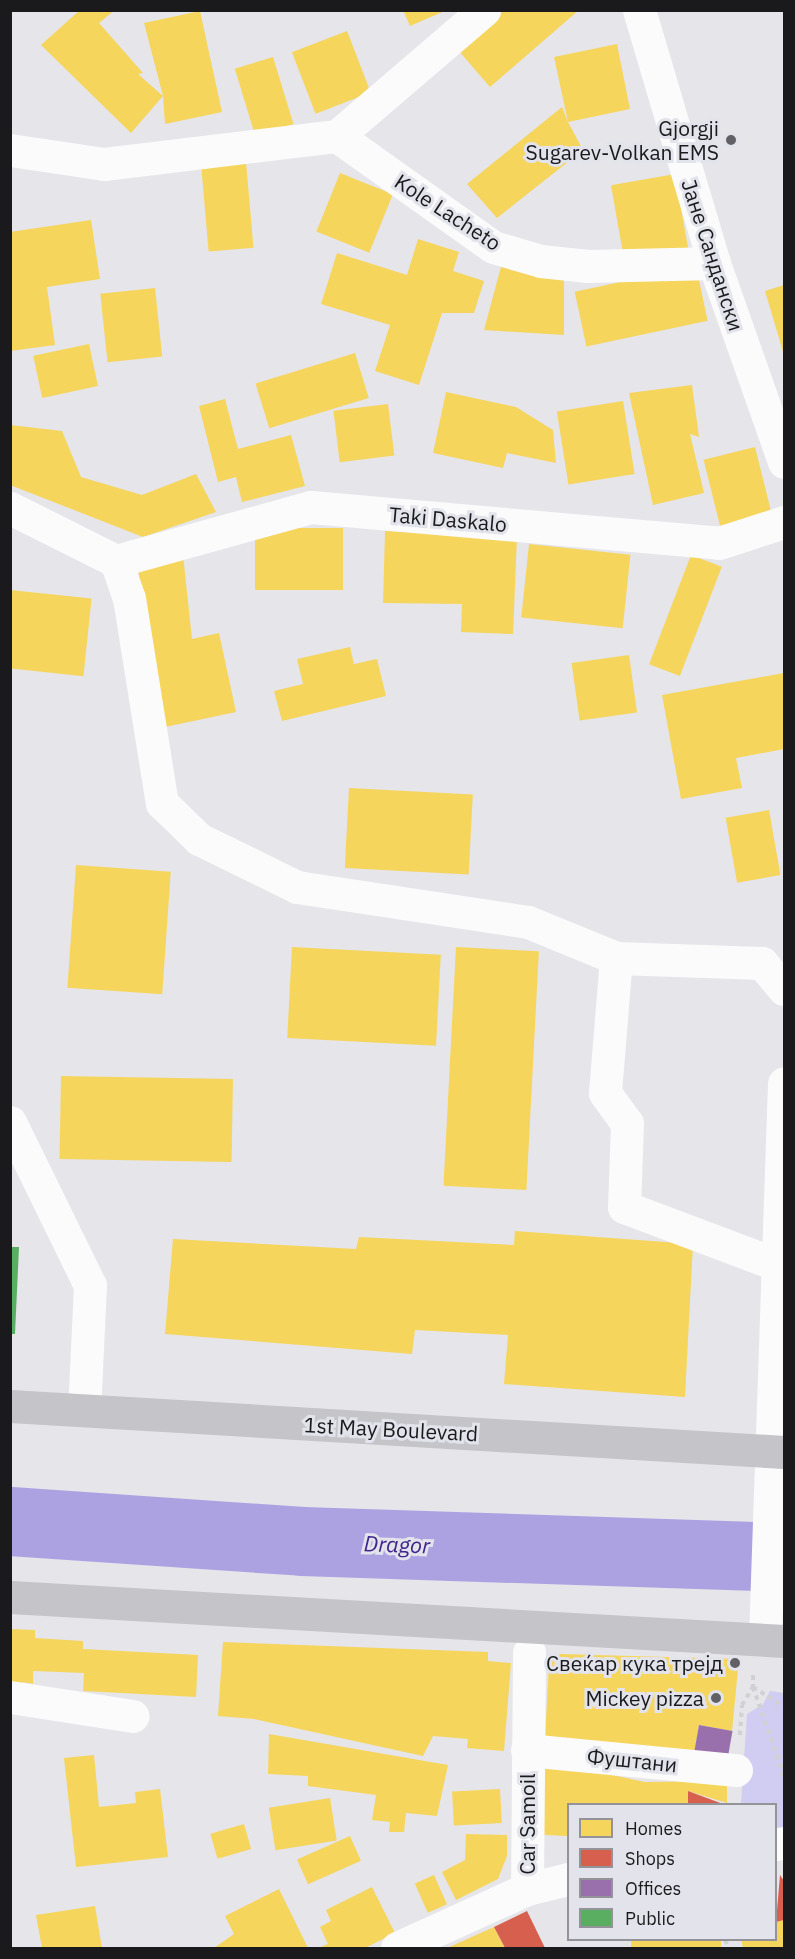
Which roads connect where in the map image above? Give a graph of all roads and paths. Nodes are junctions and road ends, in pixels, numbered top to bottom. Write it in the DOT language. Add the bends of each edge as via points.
graph roads {
  1 [pos="484,10"];
  2 [pos="639,10"];
  3 [pos="337,136"];
  4 [pos="10,150"];
  5 [pos="714,263"];
  6 [pos="784,462"];
  7 [pos="10,508"];
  8 [pos="784,522"];
  9 [pos="116,561"];
  10 [pos="616,958"];
  11 [pos="784,989"];
  12 [pos="784,1083"];
  13 [pos="10,1122"];
  14 [pos="778,1265"];
  15 [pos="10,1406"];
  16 [pos="84,1410"];
  17 [pos="778,1451"];
  18 [pos="10,1597"];
  19 [pos="775,1640"];
  20 [pos="529,1652"];
  21 [pos="753,1687"];
  22 [pos="10,1697"];
  23 [pos="784,1706"];
  24 [pos="133,1716"];
  25 [pos="527,1750"];
  26 [pos="736,1770"];
  27 [pos="784,1776"];
  28 [pos="567,1879"];
  29 [pos="527,1889"];
  30 [pos="398,1948"];
  1 -- 3 [label="street"];
  2 -- 5 [label="street, Јане Сандански"];
  3 -- 4 [label="street" via="104,164"];
  3 -- 5 [label="street, Kole Lacheto" via="493,247 541,261 588,266"];
  5 -- 6 [label="street, Јане Сандански"];
  7 -- 9 [label="street"];
  8 -- 9 [label="street, Taki Daskalo" via="719,543 311,507"];
  9 -- 10 [label="street" via="129,598 162,803 199,839 297,887 528,922"];
  10 -- 11 [label="street" via="762,963"];
  10 -- 14 [label="street" via="605,1093 627,1123 624,1207"];
  12 -- 14 [label="street"];
  13 -- 16 [label="street" via="90,1285"];
  14 -- 17 [label="street"];
  15 -- 16 [label="main road, 1st May Boulevard"];
  16 -- 17 [label="main road, 1st May Boulevard"];
  17 -- 19 [label="street" via="769,1519 767,1583"];
  18 -- 19 [label="main road"];
  20 -- 25 [label="street, Car Samoil"];
  21 -- 23 [label="path"];
  21 -- 26 [label="path" via="742,1705"];
  21 -- 27 [label="path" via="763,1704"];
  22 -- 24 [label="street"];
  25 -- 26 [label="street, Фуштани"];
  25 -- 29 [label="street, Car Samoil"];
  28 -- 29 [label="street"];
  29 -- 30 [label="street, Car Samoil"];
}
